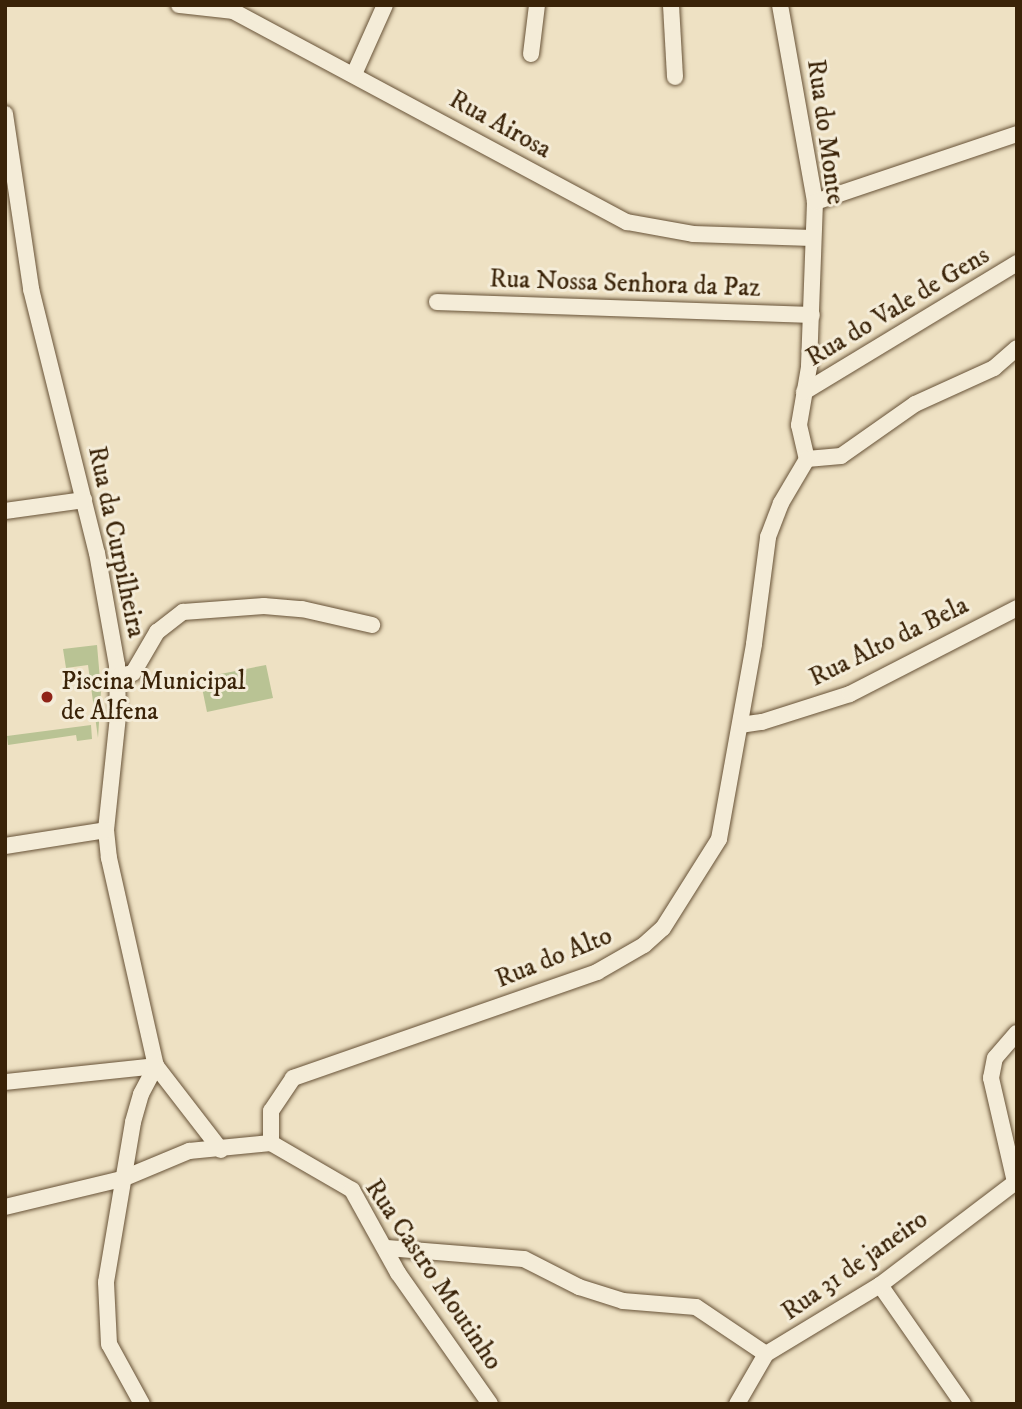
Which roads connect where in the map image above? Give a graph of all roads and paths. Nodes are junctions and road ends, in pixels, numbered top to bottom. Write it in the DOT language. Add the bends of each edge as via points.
graph roads {
  1 [pos="179,5"];
  2 [pos="385,5"];
  3 [pos="537,5"];
  4 [pos="671,5"];
  5 [pos="780,5"];
  6 [pos="531,54"];
  7 [pos="355,72"];
  8 [pos="675,77"];
  9 [pos="5,114"];
  10 [pos="1017,135"];
  11 [pos="815,202"];
  12 [pos="812,237"];
  13 [pos="1017,263"];
  14 [pos="437,302"];
  15 [pos="812,315"];
  16 [pos="1017,348"];
  17 [pos="804,392"];
  18 [pos="807,459"];
  19 [pos="84,500"];
  20 [pos="5,511"];
  21 [pos="1017,608"];
  22 [pos="372,625"];
  23 [pos="118,676"];
  24 [pos="740,724"];
  25 [pos="106,830"];
  26 [pos="5,846"];
  27 [pos="1017,1033"];
  28 [pos="156,1066"];
  29 [pos="5,1082"];
  30 [pos="271,1143"];
  31 [pos="221,1150"];
  32 [pos="122,1179"];
  33 [pos="1016,1181"];
  34 [pos="5,1207"];
  35 [pos="387,1248"];
  36 [pos="880,1285"];
  37 [pos="766,1354"];
  38 [pos="142,1404"];
  39 [pos="490,1404"];
  40 [pos="737,1404"];
  41 [pos="963,1404"];
  1 -- 7 [label="street, Rua Airosa" via="233,11"];
  2 -- 7 [label="street"];
  3 -- 6 [label="street"];
  4 -- 8 [label="street"];
  5 -- 11 [label="street, Rua do Monte"];
  7 -- 12 [label="street, Rua Airosa" via="627,222 693,234"];
  9 -- 19 [label="street, Rua da Curpilheira" via="33,301"];
  10 -- 11 [label="street"];
  11 -- 12 [label="street, Rua do Monte"];
  12 -- 15 [label="street, Rua do Monte"];
  13 -- 17 [label="street, Rua do Vale de Gens"];
  14 -- 15 [label="street, Rua Nossa Senhora da Paz"];
  15 -- 17 [label="street, Rua do Monte"];
  16 -- 18 [label="street" via="994,368 915,404 841,456 825,461"];
  17 -- 18 [label="street, Rua do Monte" via="799,425"];
  18 -- 24 [label="street, Rua do Alto" via="781,503 768,537"];
  19 -- 20 [label="street"];
  19 -- 23 [label="street, Rua da Curpilheira" via="107,596"];
  21 -- 24 [label="street, Rua Alto da Bela" via="850,694 762,722"];
  22 -- 23 [label="street" via="302,609 264,606 183,612 157,632 132,673"];
  23 -- 25 [label="street, Rua da Curpilheira"];
  24 -- 30 [label="street, Rua do Alto" via="719,839 663,928 644,945 597,972 293,1078 271,1111"];
  25 -- 26 [label="street"];
  25 -- 28 [label="street, Rua da Curpilheira"];
  27 -- 33 [label="street" via="995,1058 991,1078"];
  28 -- 29 [label="street"];
  28 -- 31 [label="street"];
  28 -- 32 [label="street" via="141,1094"];
  30 -- 31 [label="street"];
  30 -- 35 [label="street, Rua Castro Moutinho" via="352,1190"];
  31 -- 32 [label="street" via="189,1152"];
  32 -- 34 [label="street"];
  32 -- 38 [label="street" via="106,1282 109,1344"];
  33 -- 36 [label="street, Rua 31 de janeiro"];
  35 -- 37 [label="street" via="524,1259 579,1287 623,1301 696,1307"];
  35 -- 39 [label="street, Rua Castro Moutinho" via="404,1283"];
  36 -- 37 [label="street, Rua 31 de janeiro"];
  36 -- 41 [label="street"];
  37 -- 40 [label="street, Rua 31 de janeiro"];
}
